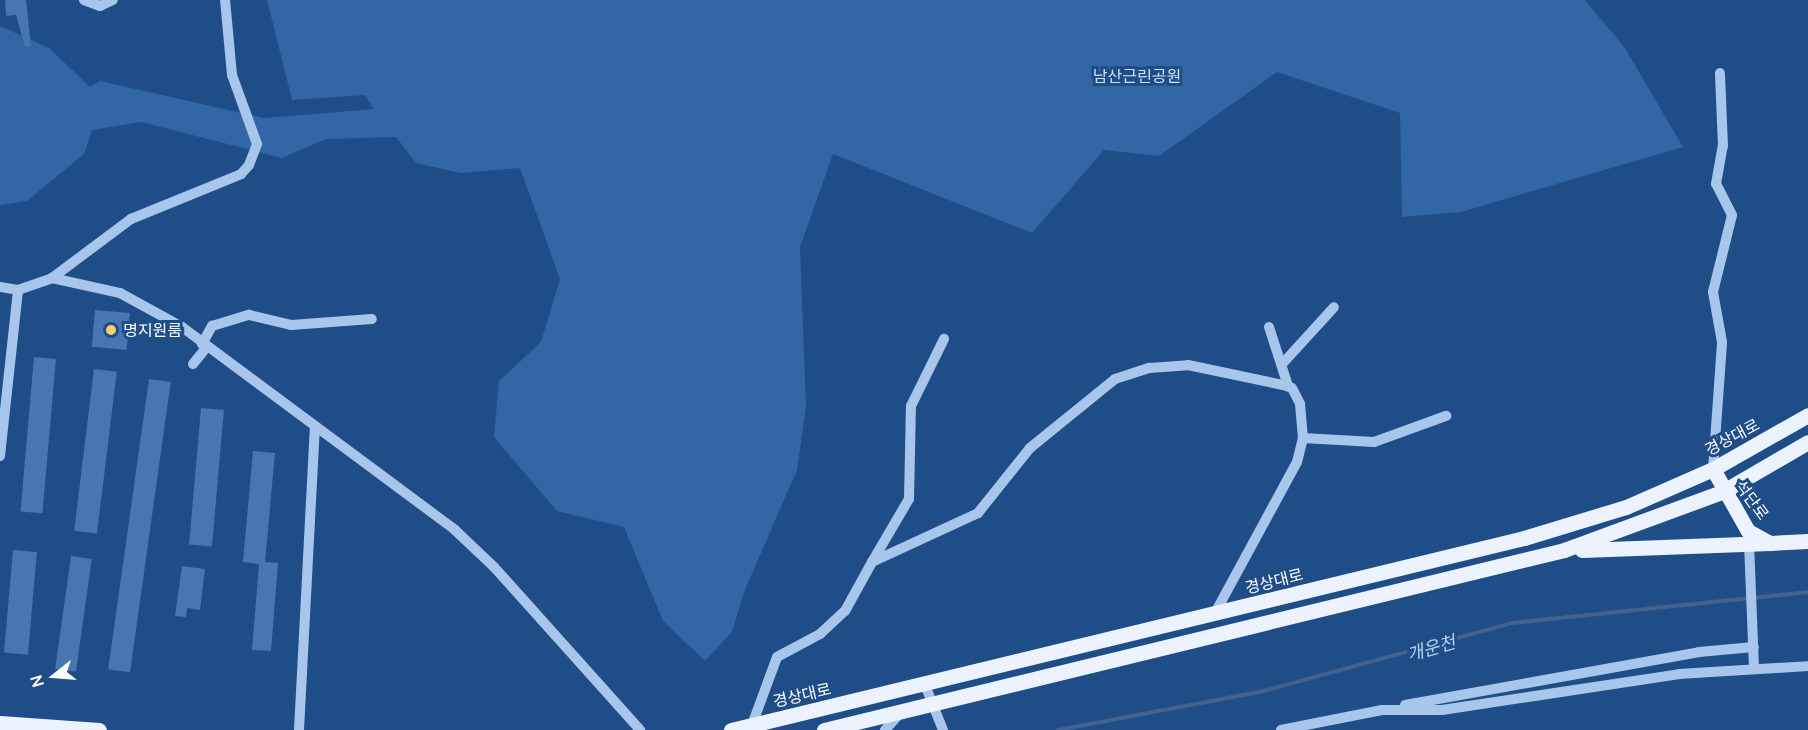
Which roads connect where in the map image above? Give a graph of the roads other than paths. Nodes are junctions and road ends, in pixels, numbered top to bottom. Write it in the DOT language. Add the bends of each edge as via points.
graph roads {
  1 [pos="84,0"];
  2 [pos="113,0"];
  3 [pos="225,0"];
  4 [pos="1720,73"];
  5 [pos="52,278"];
  6 [pos="0,287"];
  7 [pos="18,290"];
  8 [pos="1334,307"];
  9 [pos="372,319"];
  10 [pos="1269,327"];
  11 [pos="944,339"];
  12 [pos="204,346"];
  13 [pos="1284,362"];
  14 [pos="193,364"];
  15 [pos="1288,386"];
  16 [pos="1808,415"];
  17 [pos="1446,416"];
  18 [pos="315,428"];
  19 [pos="1303,438"];
  20 [pos="1808,442"];
  21 [pos="0,456"];
  22 [pos="1713,469"];
  23 [pos="1722,492"];
  24 [pos="1808,541"];
  25 [pos="1749,543"];
  26 [pos="1770,543"];
  27 [pos="1564,550"];
  28 [pos="872,562"];
  29 [pos="1214,615"];
  30 [pos="1754,647"];
  31 [pos="1808,666"];
  32 [pos="1754,667"];
  33 [pos="925,685"];
  34 [pos="932,706"];
  35 [pos="1382,710"];
  36 [pos="902,711"];
  37 [pos="0,723"];
  38 [pos="752,725"];
  39 [pos="99,730"];
  40 [pos="299,730"];
  41 [pos="640,730"];
  42 [pos="731,730"];
  43 [pos="824,730"];
  44 [pos="885,730"];
  45 [pos="943,730"];
  46 [pos="1281,730"];
  1 -- 2 [label="street" via="100,6"];
  3 -- 5 [label="street" via="232,75 257,144 249,165 233,178 131,219"];
  4 -- 22 [label="street" via="1723,146 1716,184 1732,215 1713,292 1722,342"];
  5 -- 7 [label="street"];
  5 -- 12 [label="street" via="120,292"];
  6 -- 7 [label="street"];
  7 -- 21 [label="street"];
  8 -- 13 [label="street"];
  9 -- 12 [label="street" via="291,325 249,315 212,326"];
  10 -- 13 [label="street"];
  11 -- 28 [label="street" via="911,406 909,499"];
  12 -- 14 [label="street"];
  12 -- 18 [label="street"];
  13 -- 15 [label="street"];
  15 -- 19 [label="street" via="1300,404"];
  15 -- 28 [label="street" via="1188,365 1149,368 1115,379 1030,448 978,513"];
  16 -- 22 [label="main road, 경상대로"];
  17 -- 19 [label="street" via="1374,442"];
  18 -- 40 [label="street"];
  18 -- 41 [label="street" via="455,530 494,567"];
  19 -- 29 [label="street" via="1296,462"];
  20 -- 23 [label="main road"];
  22 -- 23 [label="main road, 석단로"];
  22 -- 29 [label="main road, 경상대로" via="1626,507 1524,538"];
  23 -- 26 [label="main road, 석단로" via="1748,531"];
  23 -- 27 [label="main road"];
  24 -- 26 [label="main road, 석단로"];
  25 -- 26 [label="main road"];
  25 -- 27 [label="main road"];
  25 -- 30 [label="street"];
  27 -- 34 [label="main road"];
  28 -- 38 [label="street" via="845,611 820,634 777,657"];
  29 -- 33 [label="main road, 경상대로"];
  30 -- 32 [label="street"];
  30 -- 35 [label="street" via="1698,652"];
  31 -- 32 [label="street"];
  32 -- 35 [label="street" via="1442,710"];
  33 -- 34 [label="street"];
  33 -- 38 [label="main road, 경상대로"];
  34 -- 36 [label="main road"];
  34 -- 45 [label="street"];
  35 -- 46 [label="street"];
  36 -- 43 [label="main road"];
  36 -- 44 [label="street"];
  37 -- 39 [label="main road"];
  38 -- 42 [label="main road, 경상대로"];
}
